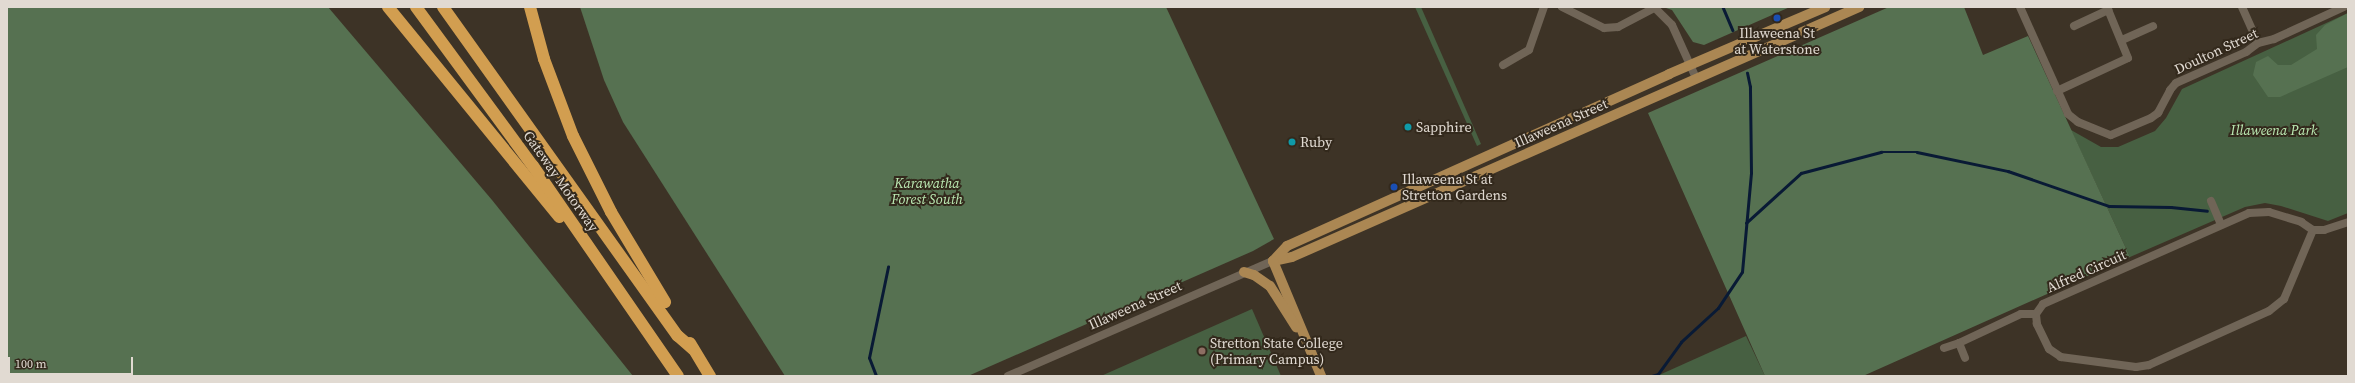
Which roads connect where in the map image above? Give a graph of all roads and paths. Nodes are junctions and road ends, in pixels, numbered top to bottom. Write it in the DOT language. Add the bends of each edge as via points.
graph roads {
  1 [pos="388,7"];
  2 [pos="416,7"];
  3 [pos="443,7"];
  4 [pos="530,7"];
  5 [pos="1544,7"];
  6 [pos="1562,7"];
  7 [pos="1825,7"];
  8 [pos="1859,7"];
  9 [pos="2020,7"];
  10 [pos="2242,7"];
  11 [pos="2344,7"];
  12 [pos="1654,8"];
  13 [pos="2108,8"];
  14 [pos="2074,26"];
  15 [pos="2153,26"];
  16 [pos="2122,40"];
  17 [pos="2258,43"];
  18 [pos="1503,65"];
  19 [pos="1689,65"];
  20 [pos="1696,78"];
  21 [pos="2057,91"];
  22 [pos="1616,98"];
  23 [pos="1629,108"];
  24 [pos="1476,160"];
  25 [pos="1482,173"];
  26 [pos="2212,201"];
  27 [pos="2348,222"];
  28 [pos="2221,225"];
  29 [pos="2313,230"];
  30 [pos="1273,261"];
  31 [pos="1244,272"];
  32 [pos="608,277"];
  33 [pos="2036,314"];
  34 [pos="1307,342"];
  35 [pos="1959,343"];
  36 [pos="1944,348"];
  37 [pos="693,349"];
  38 [pos="1966,358"];
  39 [pos="678,376"];
  40 [pos="710,376"];
  41 [pos="1008,376"];
  42 [pos="1321,376"];
  1 -- 32 [label="highway" via="523,170 592,262"];
  2 -- 32 [label="highway, Gateway Motorway" via="533,166"];
  3 -- 37 [label="highway" via="678,336"];
  4 -- 37 [label="highway, Gateway Motorway" via="557,97 593,180"];
  5 -- 18 [label="street" via="1529,50"];
  6 -- 12 [label="street" via="1604,28 1618,27"];
  7 -- 19 [label="main road, Illaweena Street"];
  8 -- 20 [label="main road, Illaweena Street"];
  9 -- 21 [label="street, Doulton Street"];
  10 -- 17 [label="street"];
  11 -- 17 [label="street, Doulton Street" via="2274,39"];
  12 -- 19 [label="street" via="1672,25"];
  13 -- 14 [label="street"];
  13 -- 16 [label="street"];
  15 -- 16 [label="street"];
  16 -- 21 [label="street" via="2128,58"];
  17 -- 21 [label="street, Doulton Street" via="2246,52 2176,84 2158,113 2111,135 2072,119"];
  19 -- 20 [label="street"];
  19 -- 22 [label="main road, Illaweena Street"];
  20 -- 23 [label="main road, Illaweena Street"];
  22 -- 23 [label="main road"];
  22 -- 24 [label="main road, Illaweena Street"];
  23 -- 25 [label="main road, Illaweena Street"];
  24 -- 25 [label="main road"];
  24 -- 30 [label="main road, Illaweena Street" via="1287,246"];
  25 -- 30 [label="main road, Illaweena Street" via="1292,257"];
  26 -- 28 [label="street"];
  27 -- 29 [label="street" via="2324,230"];
  28 -- 29 [label="street, Alfred Circuit" via="2249,214 2269,212 2301,222"];
  28 -- 33 [label="street, Alfred Circuit" via="2043,304"];
  29 -- 33 [label="street" via="2284,299 2269,311 2149,365 2136,367 2054,354 2037,324"];
  30 -- 31 [label="street, Illaweena Street"];
  30 -- 34 [label="main road"];
  31 -- 34 [label="main road" via="1258,277 1275,292"];
  31 -- 41 [label="street, Illaweena Street"];
  32 -- 39 [label="highway, Gateway Motorway"];
  33 -- 35 [label="street" via="2021,314"];
  34 -- 42 [label="main road"];
  35 -- 36 [label="street"];
  35 -- 38 [label="street"];
  37 -- 40 [label="highway, Gateway Motorway"];
}
